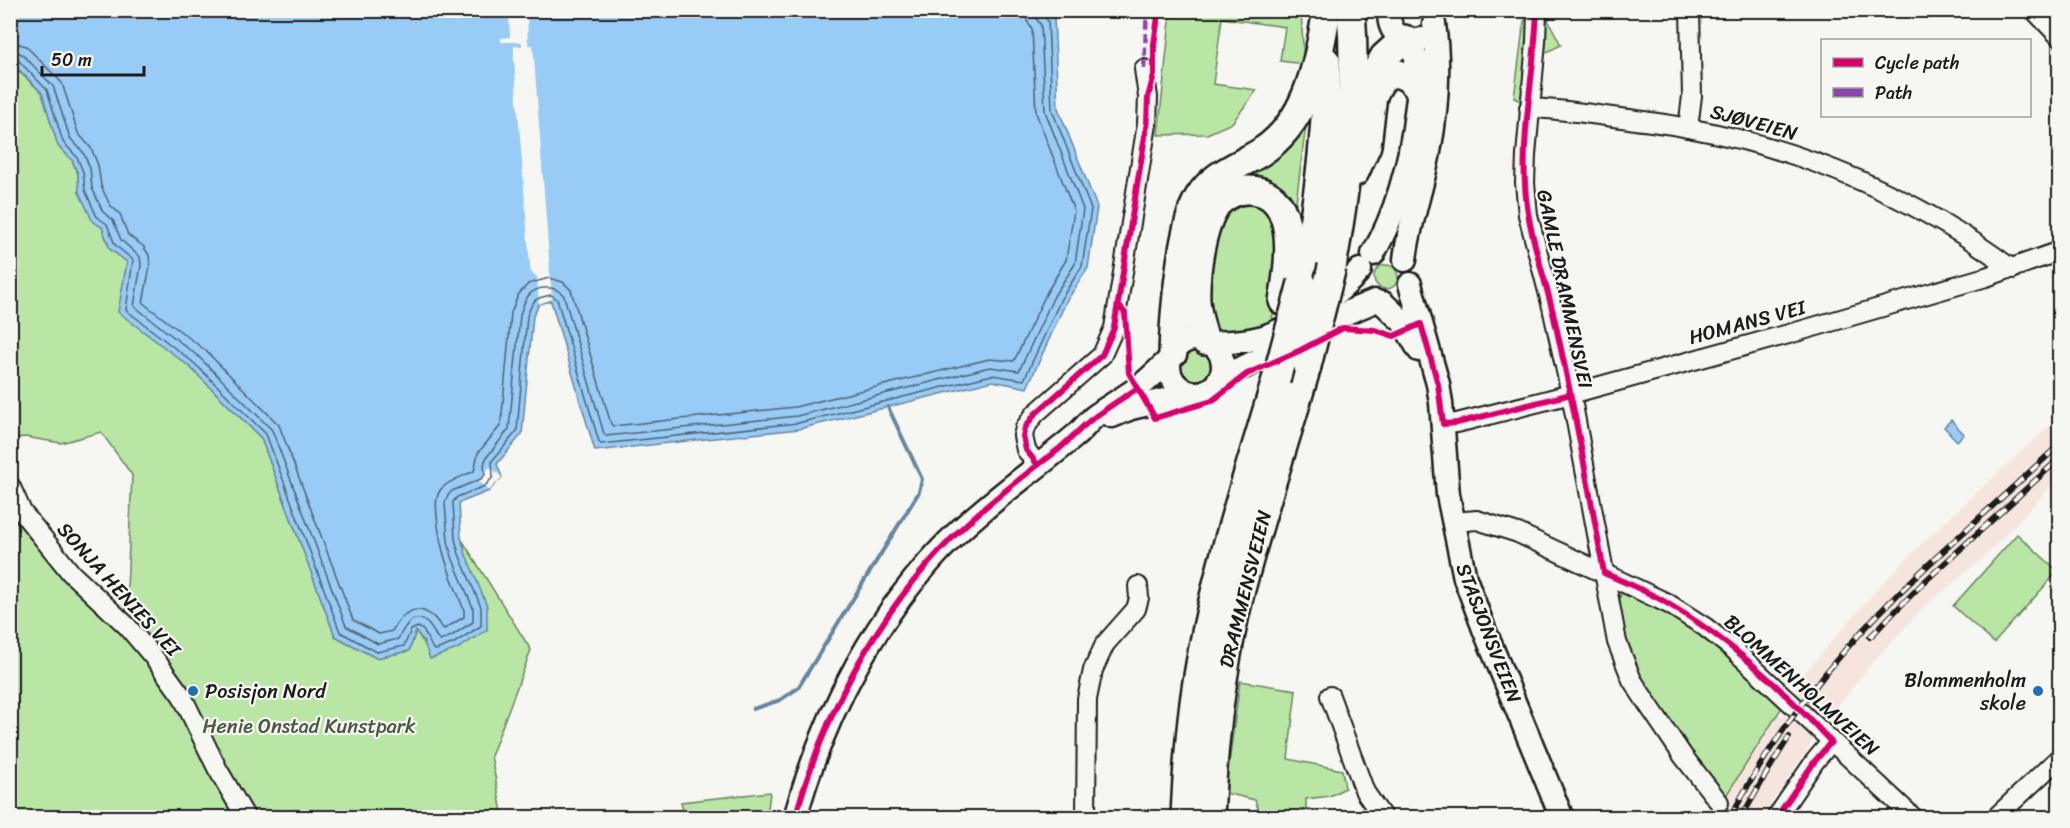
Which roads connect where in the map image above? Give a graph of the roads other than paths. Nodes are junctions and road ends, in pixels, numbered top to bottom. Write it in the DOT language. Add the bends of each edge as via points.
graph roads {
  1 [pos="1351,10"];
  2 [pos="1390,10"];
  3 [pos="1537,10"];
  4 [pos="1690,10"];
  5 [pos="2034,10"];
  6 [pos="1325,16"];
  7 [pos="1433,17"];
  8 [pos="2060,37"];
  9 [pos="1407,40"];
  10 [pos="1144,69"];
  11 [pos="1419,90"];
  12 [pos="1373,95"];
  13 [pos="1529,108"];
  14 [pos="1688,128"];
  15 [pos="1343,198"];
  16 [pos="2060,251"];
  17 [pos="1405,260"];
  18 [pos="1366,262"];
  19 [pos="2012,269"];
  20 [pos="1410,284"];
  21 [pos="1292,292"];
  22 [pos="1379,302"];
  23 [pos="1207,342"];
  24 [pos="1171,356"];
  25 [pos="1433,371"];
  26 [pos="1219,379"];
  27 [pos="1195,393"];
  28 [pos="1571,394"];
  29 [pos="1443,424"];
  30 [pos="1076,435"];
  31 [pos="1038,465"];
  32 [pos="10,485"];
  33 [pos="1453,522"];
  34 [pos="1604,573"];
  35 [pos="1138,586"];
  36 [pos="1330,696"];
  37 [pos="1831,742"];
  38 [pos="2056,769"];
  39 [pos="1719,802"];
  40 [pos="246,818"];
  41 [pos="795,818"];
  42 [pos="1086,818"];
  43 [pos="1185,818"];
  44 [pos="1210,818"];
  45 [pos="1383,818"];
  46 [pos="1562,818"];
  47 [pos="1776,818"];
  48 [pos="1914,818"];
  49 [pos="1995,818"];
  1 -- 15 [label="highway" via="1352,77"];
  2 -- 9 [label="main road" via="1390,25 1395,34"];
  3 -- 13 [label="street, GAMLE DRAMMENSVEI"];
  4 -- 14 [label="street" via="1692,96"];
  5 -- 8 [label="street"];
  6 -- 21 [label="highway" via="1327,78 1316,211"];
  6 -- 24 [label="highway" via="1321,47 1296,117 1263,150 1216,177 1195,204 1183,255"];
  7 -- 9 [label="main road" via="1426,36"];
  7 -- 17 [label="main road" via="1437,60 1435,112"];
  9 -- 11 [label="main road" via="1418,66"];
  9 -- 12 [label="highway" via="1377,66"];
  10 -- 31 [label="street" via="1147,123 1114,328 1102,355 1024,428 1026,450"];
  11 -- 12 [label="highway" via="1395,73 1382,79"];
  11 -- 18 [label="main road" via="1404,182 1388,226"];
  12 -- 15 [label="highway" via="1367,145"];
  13 -- 14 [label="street, SJØVEIEN"];
  13 -- 28 [label="street, GAMLE DRAMMENSVEI" via="1525,183 1528,215"];
  14 -- 19 [label="street, SJØVEIEN" via="1783,152 1862,182 1954,229"];
  15 -- 44 [label="highway, DRAMMENSVEIEN, bridge" via="1332,267 1307,366 1239,598 1220,710"];
  16 -- 19 [label="street, HOMANS VEI"];
  17 -- 18 [label="main road" via="1390,252"];
  17 -- 20 [label="main road"];
  18 -- 22 [label="main road" via="1361,288"];
  18 -- 23 [label="main road" via="1352,280 1297,321 1268,335"];
  19 -- 28 [label="street, HOMANS VEI"];
  20 -- 22 [label="main road" via="1400,299"];
  20 -- 25 [label="main road, STASJONSVEIEN"];
  21 -- 23 [label="highway" via="1286,218 1282,211 1261,192 1234,192 1219,202 1204,235 1196,300"];
  21 -- 43 [label="highway, DRAMMENSVEIEN" via="1268,384 1265,416 1204,642 1190,743"];
  22 -- 25 [label="main road, STASJONSVEIEN" via="1403,322"];
  22 -- 26 [label="main road" via="1346,313"];
  23 -- 24 [label="main road" via="1186,341"];
  23 -- 26 [label="main road" via="1222,362"];
  24 -- 27 [label="main road" via="1170,372 1175,384"];
  24 -- 30 [label="main road" via="1138,388 1094,417"];
  25 -- 29 [label="main road, STASJONSVEIEN"];
  26 -- 27 [label="main road" via="1209,390"];
  27 -- 30 [label="main road" via="1131,408"];
  28 -- 29 [label="street, HOMANS VEI"];
  28 -- 34 [label="street, GAMLE DRAMMENSVEI"];
  29 -- 33 [label="main road, STASJONSVEIEN"];
  30 -- 31 [label="main road"];
  31 -- 41 [label="main road" via="956,535 902,597 835,708 811,764"];
  32 -- 40 [label="street, SONJA HENIES VEI" via="22,512 67,568 127,626 182,696"];
  33 -- 34 [label="street, BLOMMENHOLMVEIEN" via="1477,520 1493,524"];
  33 -- 46 [label="main road, STASJONSVEIEN" via="1477,611"];
  34 -- 37 [label="street, BLOMMENHOLMVEIEN" via="1669,604 1705,627 1766,678"];
  34 -- 39 [label="street, GAMLE DRAMMENSVEI" via="1617,642 1632,680"];
  35 -- 42 [label="street" via="1136,609 1105,644 1093,670 1088,699"];
  36 -- 45 [label="street" via="1365,792"];
  37 -- 47 [label="street"];
  37 -- 48 [label="street, BLOMMENHOLMVEIEN"];
  38 -- 49 [label="street"];
}
